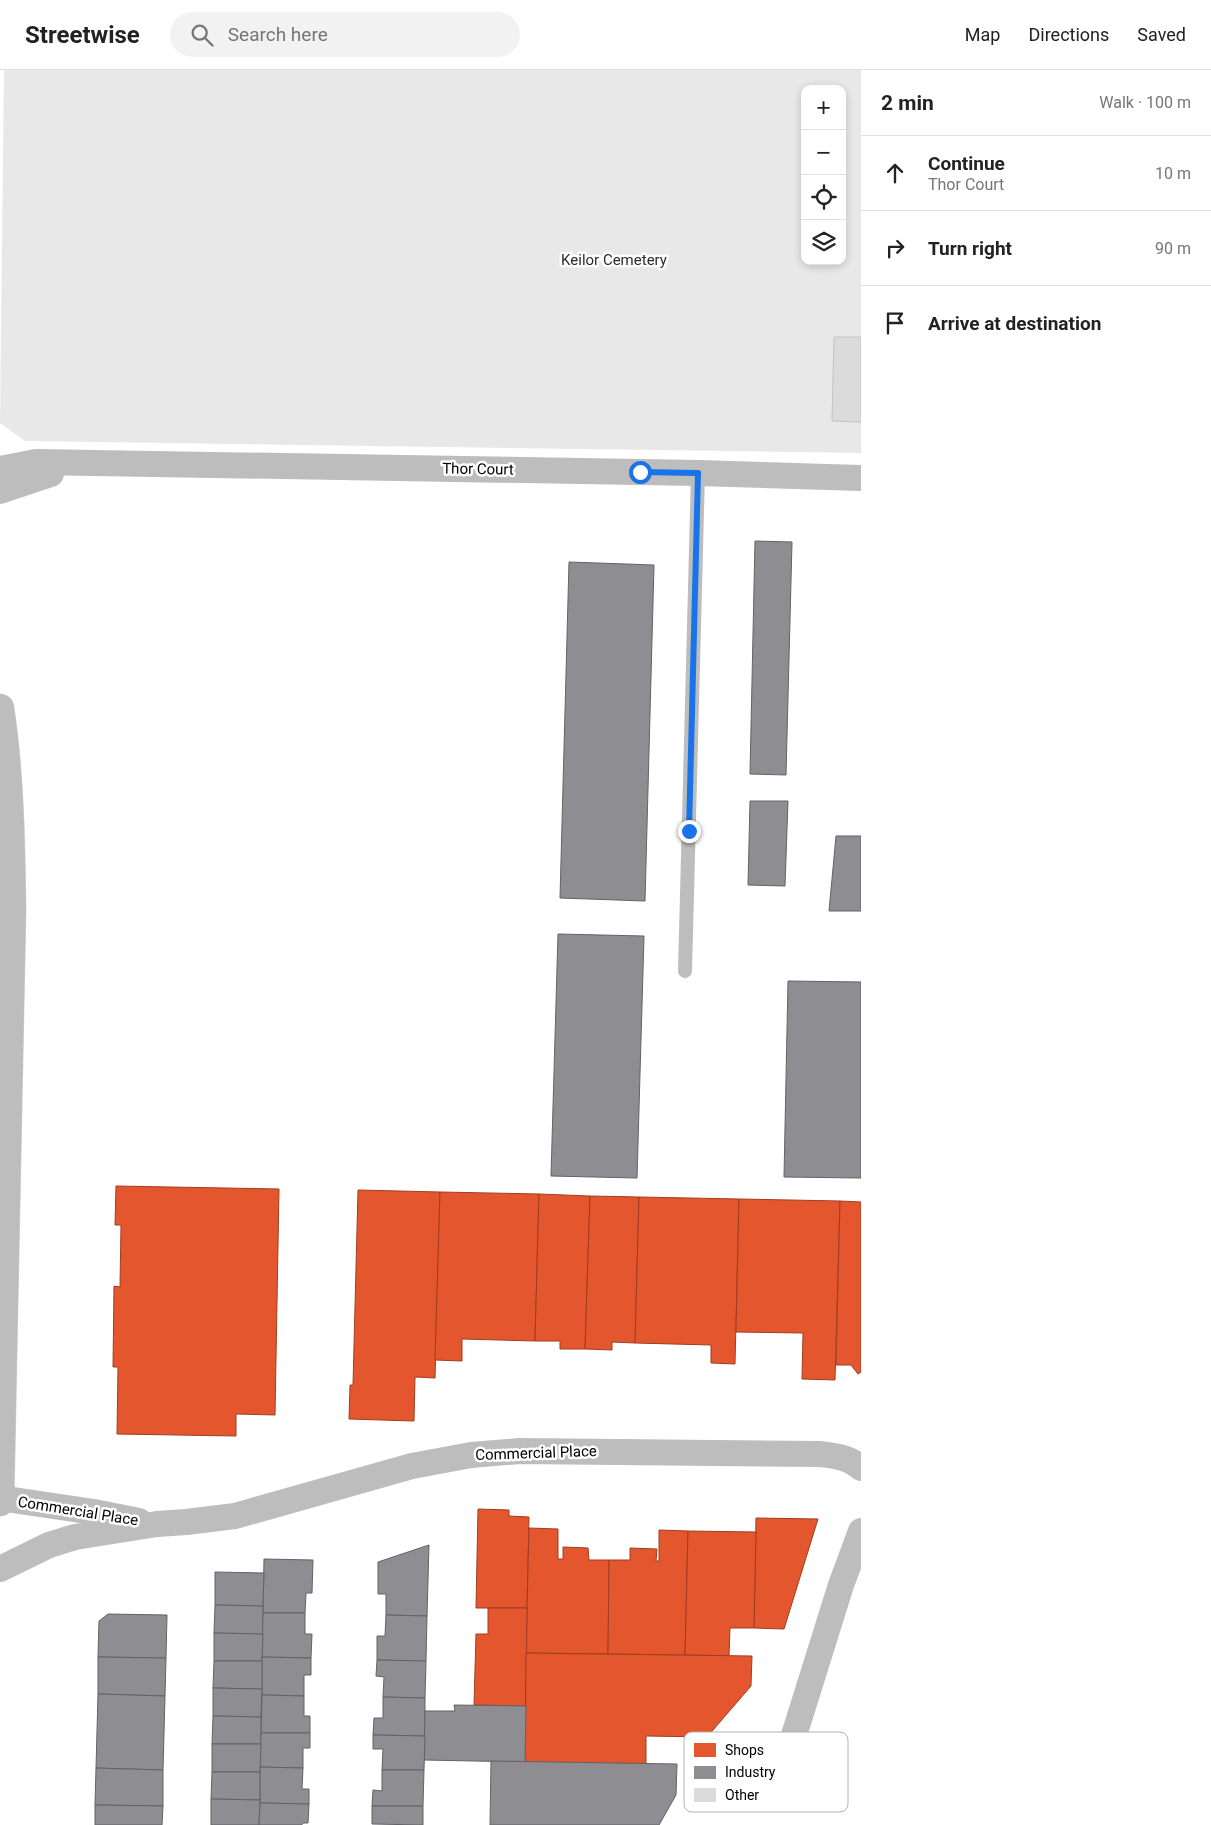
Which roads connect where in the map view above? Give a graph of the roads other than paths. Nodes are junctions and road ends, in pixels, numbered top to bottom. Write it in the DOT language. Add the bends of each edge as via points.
graph roads {
  1 [pos="95,462"];
  2 [pos="0,469"];
  3 [pos="698,473"];
  4 [pos="861,478"];
  5 [pos="0,491"];
  6 [pos="0,708"];
  7 [pos="685,971"];
  8 [pos="861,1468"];
  9 [pos="0,1499"];
  10 [pos="157,1524"];
  11 [pos="861,1530"];
  12 [pos="0,1569"];
  13 [pos="795,1732"];
  1 -- 2 [label="street, Thor Court" via="36,462"];
  1 -- 3 [label="street, Thor Court"];
  1 -- 5 [label="street, Thor Court"];
  3 -- 4 [label="street, Thor Court"];
  3 -- 7 [label="lane"];
  6 -- 9 [label="main road" via="11,828 12,910"];
  8 -- 10 [label="street, Commercial Place" via="841,1456 820,1454 520,1451 434,1461 235,1516"];
  9 -- 10 [label="street, Commercial Place"];
  10 -- 12 [label="street, Commercial Place" via="66,1540"];
  11 -- 13 [label="street"];
}
